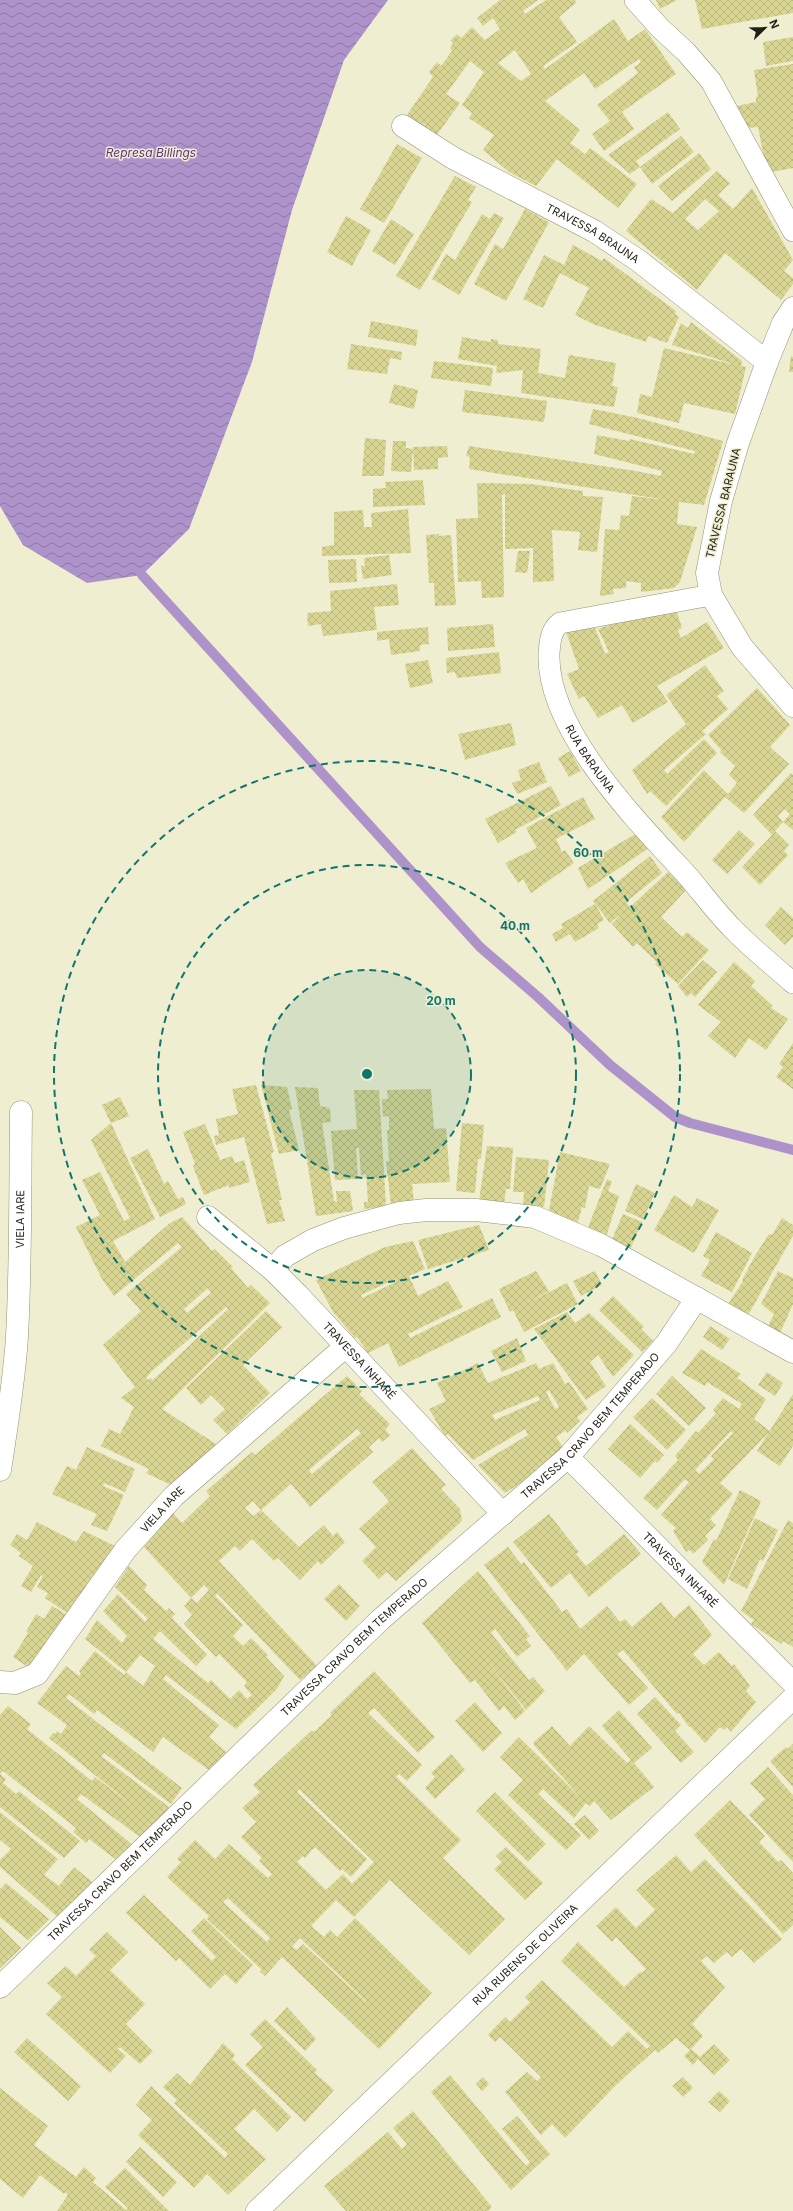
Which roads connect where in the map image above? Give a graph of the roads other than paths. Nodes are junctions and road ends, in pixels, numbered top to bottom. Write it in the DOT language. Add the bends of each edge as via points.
graph roads {
  1 [pos="635,0"];
  2 [pos="403,126"];
  3 [pos="793,231"];
  4 [pos="793,308"];
  5 [pos="767,362"];
  6 [pos="711,595"];
  7 [pos="793,706"];
  8 [pos="793,983"];
  9 [pos="21,1112"];
  10 [pos="208,1217"];
  11 [pos="273,1270"];
  12 [pos="697,1298"];
  13 [pos="346,1346"];
  14 [pos="793,1352"];
  15 [pos="568,1457"];
  16 [pos="0,1470"];
  17 [pos="503,1514"];
  18 [pos="0,1682"];
  19 [pos="793,1682"];
  20 [pos="793,1698"];
  21 [pos="0,1987"];
  22 [pos="257,2211"];
  1 -- 3 [label="lane" via="711,81"];
  2 -- 5 [label="street, TRAVESSA BRAUNA" via="453,158 594,231 639,261"];
  4 -- 5 [label="street, TRAVESSA BARAUNA" via="783,323"];
  5 -- 6 [label="street, TRAVESSA BARAUNA" via="738,443 721,501 707,573"];
  6 -- 7 [label="street, TRAVESSA BARAUNA" via="742,647"];
  6 -- 8 [label="lane, RUA BARAUNA" via="560,623 551,636 549,662 552,681 564,718 596,770 629,813 732,928"];
  9 -- 16 [label="street, VIELA IARE" via="17,1339 10,1411"];
  10 -- 11 [label="street, TRAVESSA INHARÉ"];
  11 -- 12 [label="street" via="285,1256 296,1249 362,1222 413,1211 476,1210 535,1217 566,1229 601,1245"];
  11 -- 13 [label="street, TRAVESSA INHARÉ"];
  12 -- 14 [label="street"];
  12 -- 15 [label="street, TRAVESSA CRAVO BEM TEMPERADO" via="666,1344"];
  13 -- 17 [label="street, TRAVESSA INHARÉ"];
  13 -- 18 [label="street, VIELA IARE" via="174,1496 126,1549 37,1674 16,1683"];
  15 -- 17 [label="street, TRAVESSA CRAVO BEM TEMPERADO"];
  15 -- 19 [label="street, TRAVESSA INHARÉ"];
  17 -- 21 [label="street, TRAVESSA CRAVO BEM TEMPERADO" via="380,1620"];
  20 -- 22 [label="street, RUA RUBENS DE OLIVEIRA"];
}
